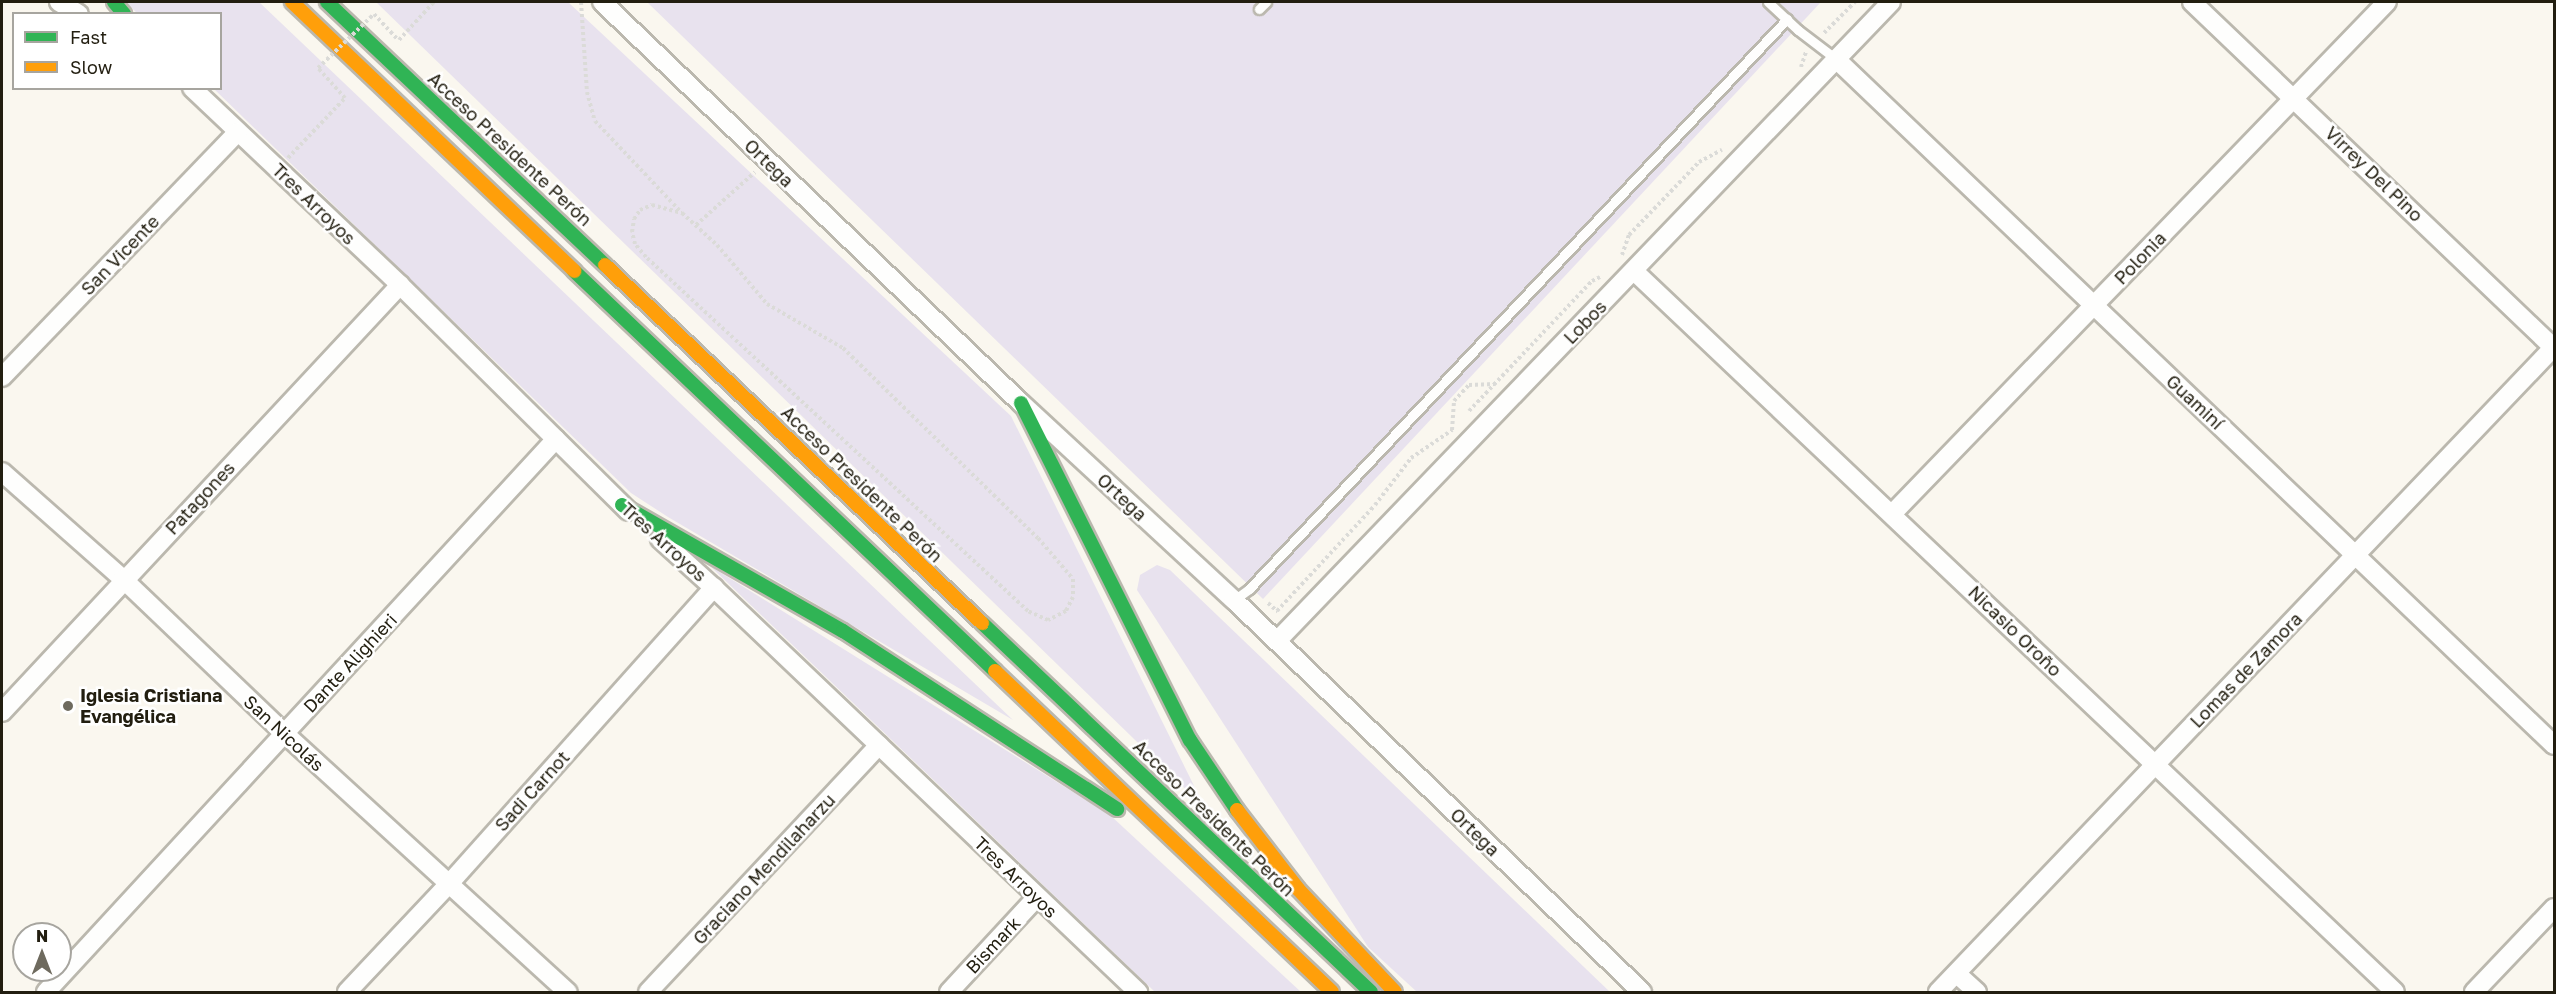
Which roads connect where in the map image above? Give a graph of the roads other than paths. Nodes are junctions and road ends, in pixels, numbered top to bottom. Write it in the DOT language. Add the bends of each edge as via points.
graph roads {
  1 [pos="58,2"];
  2 [pos="292,2"];
  3 [pos="327,2"];
  4 [pos="602,2"];
  5 [pos="1768,2"];
  6 [pos="1891,2"];
  7 [pos="2192,2"];
  8 [pos="2387,2"];
  9 [pos="76,12"];
  10 [pos="1786,19"];
  11 [pos="1836,59"];
  12 [pos="194,90"];
  13 [pos="2294,97"];
  14 [pos="238,132"];
  15 [pos="1634,271"];
  16 [pos="400,285"];
  17 [pos="2093,307"];
  18 [pos="2554,348"];
  19 [pos="2,377"];
  20 [pos="1021,403"];
  21 [pos="556,439"];
  22 [pos="2,472"];
  23 [pos="622,505"];
  24 [pos="1892,514"];
  25 [pos="2357,554"];
  26 [pos="123,579"];
  27 [pos="714,588"];
  28 [pos="1234,600"];
  29 [pos="1277,641"];
  30 [pos="2,712"];
  31 [pos="285,734"];
  32 [pos="2554,745"];
  33 [pos="879,746"];
  34 [pos="2155,765"];
  35 [pos="448,885"];
  36 [pos="1036,898"];
  37 [pos="2554,908"];
  38 [pos="1276,939"];
  39 [pos="1957,974"];
  40 [pos="46,993"];
  41 [pos="347,993"];
  42 [pos="568,993"];
  43 [pos="648,993"];
  44 [pos="949,993"];
  45 [pos="1138,993"];
  46 [pos="1332,993"];
  47 [pos="1371,993"];
  48 [pos="1395,993"];
  49 [pos="1642,993"];
  50 [pos="1938,993"];
  51 [pos="1977,993"];
  52 [pos="2395,993"];
  53 [pos="2474,993"];
  1 -- 9 [label="street"];
  2 -- 38 [label="highway"];
  3 -- 47 [label="highway, Acceso Presidente Perón"];
  4 -- 20 [label="street, Ortega"];
  5 -- 10 [label="lane"];
  6 -- 11 [label="street, Lobos"];
  7 -- 13 [label="street, Virrey Del Pino"];
  8 -- 13 [label="street, Polonia"];
  10 -- 11 [label="lane"];
  10 -- 28 [label="lane" via="1249,589"];
  11 -- 15 [label="street, Lobos"];
  11 -- 17 [label="street, Guaminí"];
  12 -- 14 [label="street, Tres Arroyos"];
  13 -- 17 [label="street, Polonia"];
  13 -- 18 [label="street, Virrey Del Pino"];
  14 -- 16 [label="street, Tres Arroyos"];
  14 -- 19 [label="street, San Vicente"];
  15 -- 24 [label="street, Nicasio Oroño"];
  15 -- 29 [label="street, Lobos"];
  16 -- 21 [label="street, Tres Arroyos"];
  16 -- 26 [label="street, Patagones"];
  17 -- 24 [label="street, Polonia"];
  17 -- 25 [label="street, Guaminí"];
  18 -- 25 [label="street, Lomas de Zamora"];
  20 -- 28 [label="street, Ortega"];
  20 -- 48 [label="highway" via="1190,740 1291,881"];
  21 -- 23 [label="street, Tres Arroyos"];
  21 -- 31 [label="street, Dante Alighieri"];
  22 -- 26 [label="street, San Nicolás"];
  23 -- 27 [label="street, Tres Arroyos"];
  23 -- 38 [label="highway" via="843,631 1100,796 1188,872"];
  24 -- 34 [label="street, Nicasio Oroño"];
  25 -- 32 [label="street, Guaminí"];
  25 -- 34 [label="street, Lomas de Zamora"];
  26 -- 30 [label="street, Patagones"];
  26 -- 31 [label="street, San Nicolás"];
  27 -- 33 [label="street, Tres Arroyos"];
  27 -- 35 [label="street, Sadi Carnot"];
  28 -- 29 [label="street, Ortega"];
  29 -- 49 [label="street, Ortega"];
  31 -- 35 [label="street, San Nicolás"];
  31 -- 40 [label="street, Dante Alighieri"];
  33 -- 36 [label="street, Tres Arroyos"];
  33 -- 43 [label="street, Graciano Mendilaharzu"];
  34 -- 39 [label="street, Lomas de Zamora"];
  34 -- 52 [label="street, Nicasio Oroño"];
  35 -- 41 [label="street, Sadi Carnot"];
  35 -- 42 [label="street, San Nicolás"];
  36 -- 44 [label="street, Bismark"];
  36 -- 45 [label="street, Tres Arroyos"];
  37 -- 53 [label="street"];
  38 -- 46 [label="highway"];
  39 -- 50 [label="street, Lomas de Zamora"];
  39 -- 51 [label="street"];
}
